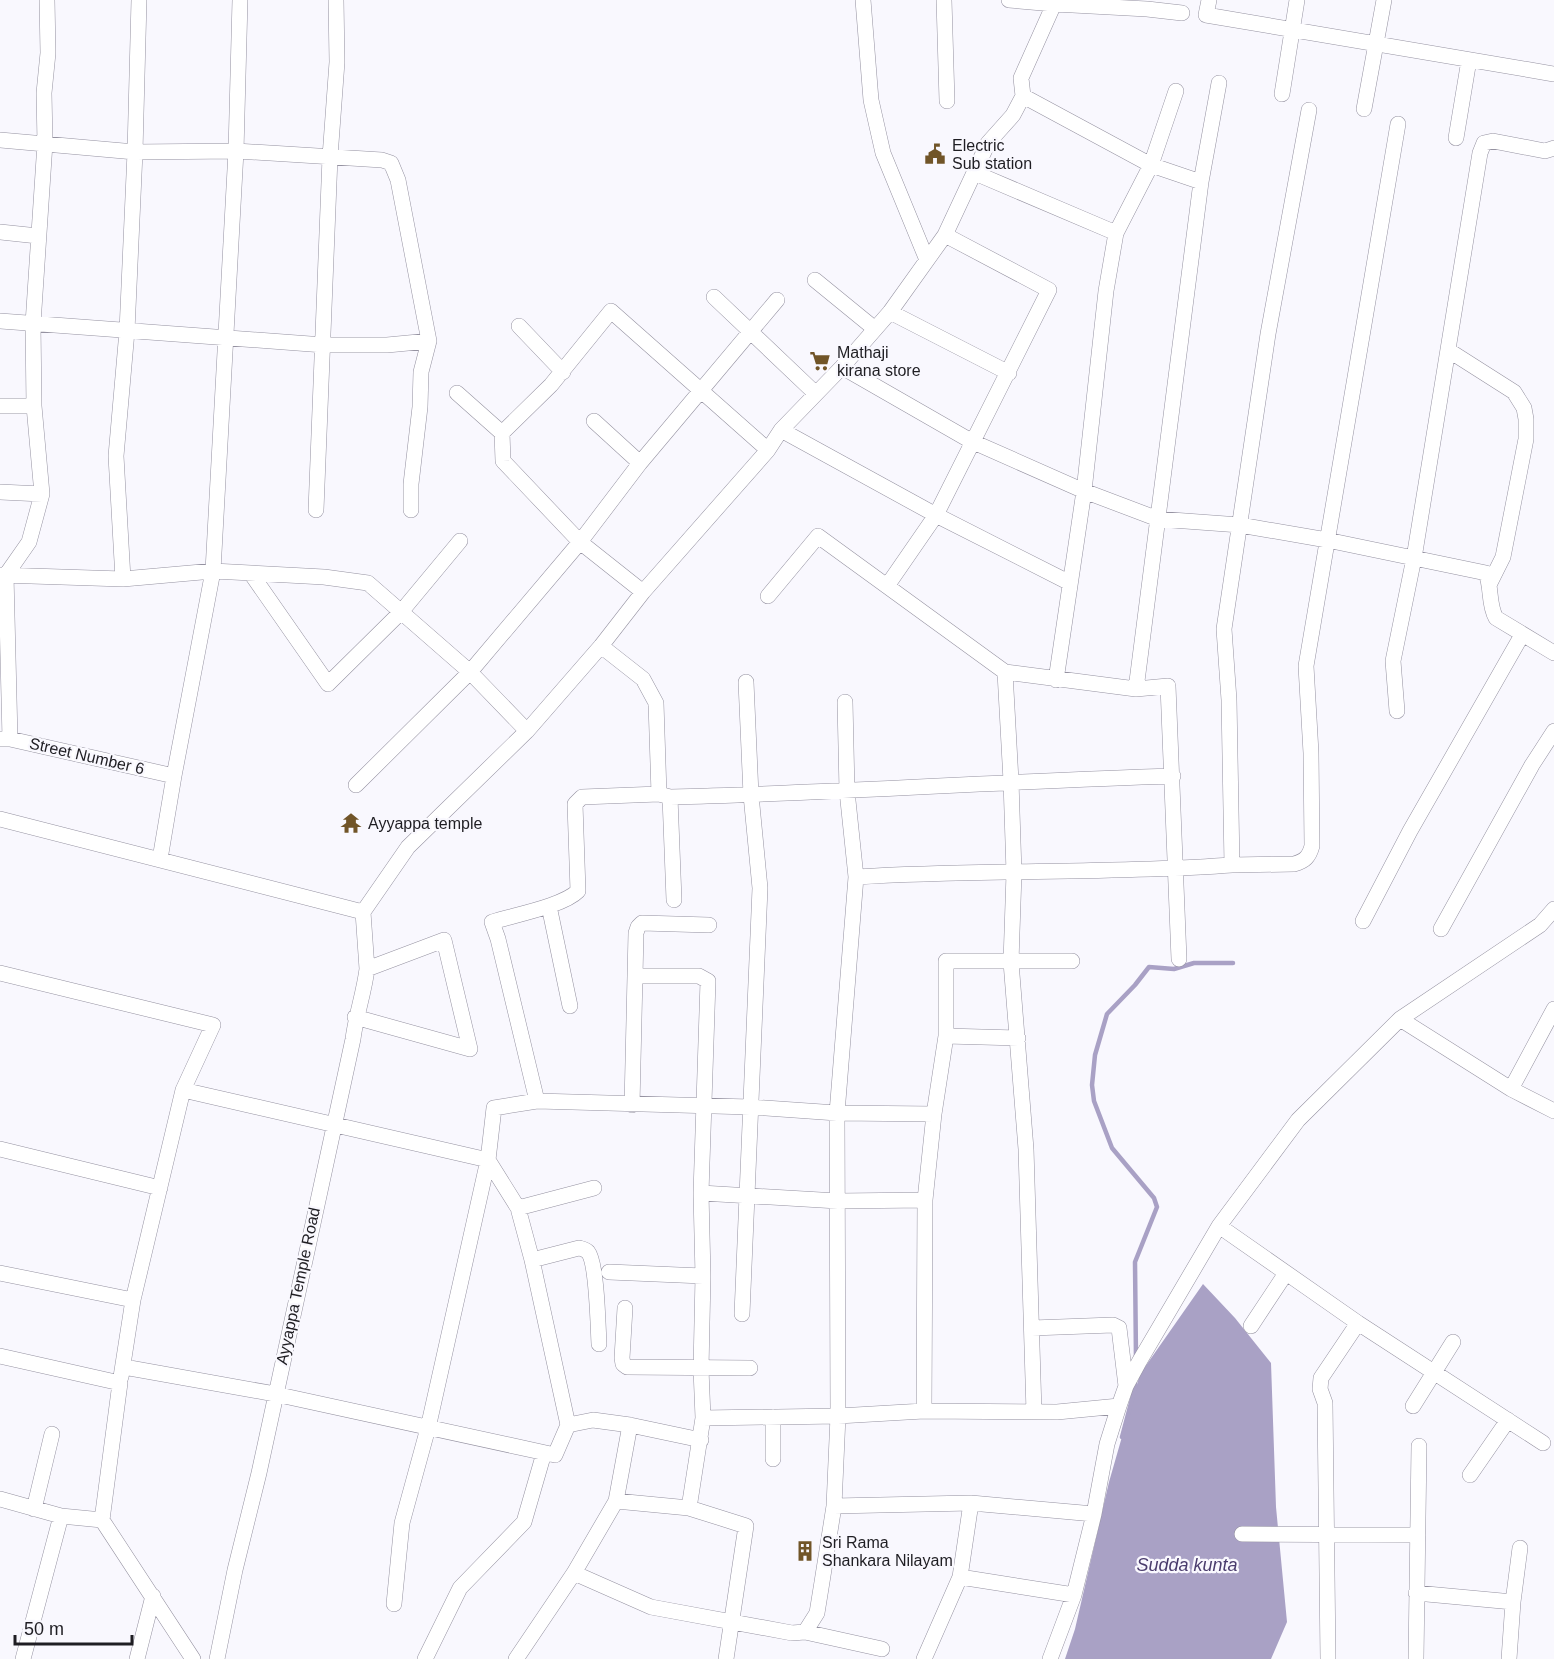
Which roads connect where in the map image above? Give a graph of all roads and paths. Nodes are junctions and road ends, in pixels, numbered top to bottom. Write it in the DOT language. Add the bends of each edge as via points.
graph roads {
  1 [pos="47,0"];
  2 [pos="139,0"];
  3 [pos="240,0"];
  4 [pos="336,0"];
  5 [pos="863,0"];
  6 [pos="944,0"];
  7 [pos="1009,0"];
  8 [pos="1209,0"];
  9 [pos="1297,0"];
  10 [pos="1384,0"];
  11 [pos="1054,2"];
  12 [pos="1148,4"];
  13 [pos="1182,14"];
  14 [pos="1293,30"];
  15 [pos="1375,44"];
  16 [pos="1469,60"];
  17 [pos="1554,74"];
  18 [pos="1219,83"];
  19 [pos="1176,91"];
  20 [pos="1282,94"];
  21 [pos="1023,96"];
  22 [pos="947,101"];
  23 [pos="1364,109"];
  24 [pos="1309,110"];
  25 [pos="1398,124"];
  26 [pos="1456,138"];
  27 [pos="0,141"];
  28 [pos="45,143"];
  29 [pos="1554,148"];
  30 [pos="236,151"];
  31 [pos="135,152"];
  32 [pos="330,157"];
  33 [pos="1151,165"];
  34 [pos="975,173"];
  35 [pos="1201,182"];
  36 [pos="0,232"];
  37 [pos="1116,233"];
  38 [pos="945,235"];
  39 [pos="38,236"];
  40 [pos="927,260"];
  41 [pos="815,280"];
  42 [pos="714,297"];
  43 [pos="777,300"];
  44 [pos="890,312"];
  45 [pos="0,321"];
  46 [pos="33,324"];
  47 [pos="519,326"];
  48 [pos="875,329"];
  49 [pos="750,330"];
  50 [pos="126,331"];
  51 [pos="226,338"];
  52 [pos="429,341"];
  53 [pos="324,345"];
  54 [pos="1448,350"];
  55 [pos="842,367"];
  56 [pos="563,372"];
  57 [pos="1009,373"];
  58 [pos="701,391"];
  59 [pos="457,393"];
  60 [pos="815,393"];
  61 [pos="0,406"];
  62 [pos="34,406"];
  63 [pos="594,421"];
  64 [pos="781,430"];
  65 [pos="502,433"];
  66 [pos="972,441"];
  67 [pos="768,450"];
  68 [pos="640,463"];
  69 [pos="1084,491"];
  70 [pos="0,492"];
  71 [pos="42,494"];
  72 [pos="316,510"];
  73 [pos="411,510"];
  74 [pos="936,515"];
  75 [pos="1158,519"];
  76 [pos="1240,525"];
  77 [pos="1327,540"];
  78 [pos="460,541"];
  79 [pos="580,542"];
  80 [pos="1414,558"];
  81 [pos="213,571"];
  82 [pos="3,575"];
  83 [pos="252,575"];
  84 [pos="123,579"];
  85 [pos="1070,583"];
  86 [pos="1490,583"];
  87 [pos="887,586"];
  88 [pos="643,592"];
  89 [pos="768,596"];
  90 [pos="401,612"];
  91 [pos="1522,635"];
  92 [pos="601,646"];
  93 [pos="1554,653"];
  94 [pos="470,672"];
  95 [pos="1005,672"];
  96 [pos="1056,680"];
  97 [pos="746,682"];
  98 [pos="1136,689"];
  99 [pos="845,702"];
  100 [pos="1397,711"];
  101 [pos="527,731"];
  102 [pos="1554,731"];
  103 [pos="5,739"];
  104 [pos="174,776"];
  105 [pos="1173,776"];
  106 [pos="1011,781"];
  107 [pos="356,785"];
  108 [pos="847,791"];
  109 [pos="665,795"];
  110 [pos="751,795"];
  111 [pos="0,819"];
  112 [pos="160,859"];
  113 [pos="1232,865"];
  114 [pos="1174,869"];
  115 [pos="1014,873"];
  116 [pos="856,877"];
  117 [pos="674,900"];
  118 [pos="549,906"];
  119 [pos="1554,909"];
  120 [pos="363,912"];
  121 [pos="1363,921"];
  122 [pos="709,925"];
  123 [pos="1547,925"];
  124 [pos="1441,929"];
  125 [pos="1179,959"];
  126 [pos="1072,961"];
  127 [pos="1011,962"];
  128 [pos="367,969"];
  129 [pos="0,973"];
  130 [pos="635,976"];
  131 [pos="570,1006"];
  132 [pos="1554,1010"];
  133 [pos="356,1017"];
  134 [pos="1400,1018"];
  135 [pos="946,1036"];
  136 [pos="1018,1038"];
  137 [pos="1511,1089"];
  138 [pos="183,1090"];
  139 [pos="537,1101"];
  140 [pos="632,1105"];
  141 [pos="704,1107"];
  142 [pos="750,1107"];
  143 [pos="1554,1111"];
  144 [pos="837,1113"];
  145 [pos="934,1114"];
  146 [pos="333,1126"];
  147 [pos="0,1149"];
  148 [pos="488,1160"];
  149 [pos="160,1188"];
  150 [pos="594,1188"];
  151 [pos="701,1193"];
  152 [pos="747,1196"];
  153 [pos="926,1200"];
  154 [pos="838,1201"];
  155 [pos="518,1208"];
  156 [pos="1219,1226"];
  157 [pos="532,1260"];
  158 [pos="609,1272"];
  159 [pos="1286,1273"];
  160 [pos="0,1274"];
  161 [pos="703,1276"];
  162 [pos="133,1300"];
  163 [pos="625,1308"];
  164 [pos="742,1314"];
  165 [pos="1358,1323"];
  166 [pos="1251,1326"];
  167 [pos="1032,1328"];
  168 [pos="1453,1342"];
  169 [pos="599,1344"];
  170 [pos="0,1356"];
  171 [pos="124,1367"];
  172 [pos="750,1368"];
  173 [pos="701,1369"];
  174 [pos="1434,1372"];
  175 [pos="120,1383"];
  176 [pos="1126,1386"];
  177 [pos="275,1394"];
  178 [pos="1413,1406"];
  179 [pos="1117,1411"];
  180 [pos="924,1412"];
  181 [pos="1034,1412"];
  182 [pos="838,1416"];
  183 [pos="773,1417"];
  184 [pos="703,1418"];
  185 [pos="1508,1420"];
  186 [pos="568,1425"];
  187 [pos="630,1425"];
  188 [pos="428,1428"];
  189 [pos="52,1434"];
  190 [pos="701,1440"];
  191 [pos="1543,1443"];
  192 [pos="1419,1446"];
  193 [pos="544,1453"];
  194 [pos="773,1459"];
  195 [pos="1470,1476"];
  196 [pos="0,1499"];
  197 [pos="616,1501"];
  198 [pos="972,1503"];
  199 [pos="834,1506"];
  200 [pos="689,1508"];
  201 [pos="34,1509"];
  202 [pos="1094,1514"];
  203 [pos="61,1516"];
  204 [pos="102,1520"];
  205 [pos="1242,1534"];
  206 [pos="1327,1535"];
  207 [pos="1418,1535"];
  208 [pos="1520,1548"];
  209 [pos="574,1573"];
  210 [pos="960,1577"];
  211 [pos="1416,1593"];
  212 [pos="1074,1595"];
  213 [pos="153,1596"];
  214 [pos="1513,1602"];
  215 [pos="394,1604"];
  216 [pos="731,1622"];
  217 [pos="805,1632"];
  218 [pos="882,1649"];
  219 [pos="519,1658"];
  220 [pos="23,1659"];
  221 [pos="138,1659"];
  222 [pos="193,1659"];
  223 [pos="217,1659"];
  224 [pos="425,1659"];
  225 [pos="726,1659"];
  226 [pos="924,1659"];
  227 [pos="1050,1659"];
  228 [pos="1328,1659"];
  229 [pos="1416,1659"];
  230 [pos="1509,1659"];
  1 -- 28 [label="street"];
  2 -- 31 [label="street"];
  3 -- 30 [label="street"];
  4 -- 32 [label="street" via="337,62"];
  5 -- 40 [label="street" via="871,100 883,153"];
  6 -- 22 [label="street"];
  7 -- 11 [label="street"];
  8 -- 14 [label="street" via="1206,15"];
  9 -- 14 [label="street"];
  10 -- 15 [label="street"];
  11 -- 12 [label="street"];
  11 -- 21 [label="street" via="1021,78"];
  12 -- 13 [label="street"];
  14 -- 15 [label="street"];
  14 -- 20 [label="street"];
  15 -- 16 [label="street"];
  15 -- 23 [label="street"];
  16 -- 17 [label="street"];
  16 -- 26 [label="street"];
  18 -- 35 [label="street"];
  19 -- 33 [label="street"];
  21 -- 33 [label="street"];
  21 -- 34 [label="street" via="1013,115 988,142"];
  24 -- 76 [label="street" via="1268,334"];
  25 -- 77 [label="street"];
  27 -- 28 [label="street"];
  28 -- 31 [label="street"];
  28 -- 39 [label="street"];
  29 -- 54 [label="street" via="1545,151 1484,142"];
  30 -- 31 [label="street"];
  30 -- 32 [label="street"];
  30 -- 51 [label="street"];
  31 -- 50 [label="street"];
  32 -- 52 [label="street" via="391,163 398,180"];
  32 -- 53 [label="street"];
  33 -- 35 [label="street"];
  33 -- 37 [label="street"];
  34 -- 37 [label="street"];
  34 -- 38 [label="street"];
  35 -- 75 [label="street"];
  36 -- 39 [label="street"];
  37 -- 69 [label="street"];
  38 -- 40 [label="street"];
  38 -- 57 [label="street" via="1049,290"];
  39 -- 46 [label="street"];
  40 -- 44 [label="street"];
  41 -- 48 [label="street"];
  42 -- 49 [label="street"];
  43 -- 49 [label="street"];
  44 -- 48 [label="street"];
  44 -- 57 [label="street"];
  45 -- 46 [label="street"];
  46 -- 50 [label="street"];
  46 -- 62 [label="street"];
  47 -- 56 [label="street"];
  48 -- 55 [label="street"];
  49 -- 58 [label="street"];
  49 -- 60 [label="street"];
  50 -- 51 [label="street"];
  50 -- 84 [label="street" via="116,456"];
  51 -- 53 [label="street"];
  51 -- 81 [label="street"];
  52 -- 53 [label="street"];
  52 -- 73 [label="street" via="421,372"];
  53 -- 72 [label="street"];
  54 -- 80 [label="street"];
  54 -- 86 [label="street" via="1514,392 1526,419 1526,439 1503,557"];
  55 -- 60 [label="street"];
  55 -- 66 [label="street"];
  56 -- 58 [label="street" via="611,311"];
  56 -- 65 [label="street"];
  57 -- 66 [label="street"];
  58 -- 67 [label="street"];
  58 -- 68 [label="street"];
  59 -- 65 [label="street"];
  60 -- 64 [label="street"];
  61 -- 62 [label="street"];
  62 -- 71 [label="street"];
  63 -- 68 [label="street"];
  64 -- 67 [label="street"];
  64 -- 74 [label="street"];
  65 -- 79 [label="street" via="503,461"];
  66 -- 69 [label="street"];
  66 -- 74 [label="street"];
  67 -- 88 [label="street"];
  68 -- 79 [label="street"];
  69 -- 75 [label="street"];
  69 -- 85 [label="street"];
  70 -- 71 [label="street"];
  71 -- 82 [label="street" via="29,542"];
  74 -- 85 [label="street"];
  74 -- 87 [label="street"];
  75 -- 76 [label="street"];
  75 -- 98 [label="street"];
  76 -- 77 [label="street"];
  76 -- 113 [label="street" via="1224,629"];
  77 -- 80 [label="street"];
  77 -- 113 [label="street" via="1306,666 1311,753 1310,855 1294,864"];
  78 -- 90 [label="street"];
  79 -- 88 [label="street"];
  79 -- 94 [label="street"];
  80 -- 86 [label="street" via="1486,573"];
  80 -- 100 [label="street" via="1393,661"];
  81 -- 83 [label="street"];
  81 -- 84 [label="street"];
  81 -- 104 [label="street"];
  82 -- 84 [label="street"];
  82 -- 103 [label="street"];
  83 -- 90 [label="street" via="368,583"];
  83 -- 90 [label="street" via="328,684"];
  85 -- 96 [label="street"];
  86 -- 91 [label="street" via="1491,610 1496,618"];
  87 -- 89 [label="street" via="818,536"];
  87 -- 95 [label="street"];
  88 -- 92 [label="street"];
  90 -- 94 [label="street"];
  91 -- 93 [label="street"];
  91 -- 121 [label="street"];
  92 -- 101 [label="street"];
  92 -- 109 [label="street" via="643,679 656,703"];
  94 -- 101 [label="street"];
  94 -- 107 [label="street"];
  95 -- 96 [label="street"];
  95 -- 106 [label="street"];
  96 -- 98 [label="street"];
  97 -- 110 [label="street"];
  98 -- 105 [label="street" via="1168,686"];
  99 -- 108 [label="street"];
  101 -- 120 [label="street" via="408,847"];
  102 -- 124 [label="street"];
  103 -- 104 [label="street, Street Number 6"];
  104 -- 112 [label="street"];
  105 -- 106 [label="street"];
  105 -- 114 [label="street"];
  106 -- 108 [label="street"];
  106 -- 115 [label="street"];
  108 -- 110 [label="street"];
  108 -- 116 [label="street"];
  109 -- 110 [label="street"];
  109 -- 117 [label="street"];
  109 -- 118 [label="street" via="578,799 578,891"];
  110 -- 142 [label="street" via="760,888"];
  111 -- 112 [label="street"];
  112 -- 120 [label="street"];
  113 -- 114 [label="street"];
  114 -- 115 [label="street"];
  114 -- 125 [label="street"];
  115 -- 116 [label="street"];
  115 -- 127 [label="street"];
  116 -- 144 [label="street"];
  118 -- 131 [label="street"];
  118 -- 139 [label="street" via="492,922"];
  119 -- 123 [label="street"];
  120 -- 128 [label="street, Ayyappa Temple Road"];
  122 -- 130 [label="street" via="642,923 636,933"];
  123 -- 134 [label="street"];
  126 -- 127 [label="street"];
  127 -- 135 [label="street" via="946,961"];
  127 -- 136 [label="street"];
  128 -- 133 [label="street, Ayyappa Temple Road"];
  128 -- 133 [label="street" via="444,940 470,1049"];
  129 -- 138 [label="street" via="213,1025"];
  130 -- 140 [label="street"];
  130 -- 141 [label="street" via="699,976 708,981"];
  132 -- 137 [label="street"];
  133 -- 146 [label="street, Ayyappa Temple Road"];
  134 -- 137 [label="street"];
  134 -- 156 [label="street" via="1298,1120"];
  135 -- 136 [label="street"];
  135 -- 145 [label="street"];
  136 -- 167 [label="street"];
  137 -- 143 [label="street"];
  138 -- 146 [label="street"];
  138 -- 149 [label="street"];
  139 -- 140 [label="street"];
  139 -- 148 [label="street" via="494,1108"];
  140 -- 141 [label="street"];
  141 -- 142 [label="street"];
  141 -- 151 [label="street"];
  142 -- 144 [label="street"];
  142 -- 152 [label="street"];
  144 -- 145 [label="street"];
  144 -- 154 [label="street"];
  145 -- 153 [label="street"];
  146 -- 148 [label="street"];
  146 -- 177 [label="street, Ayyappa Temple Road"];
  147 -- 149 [label="street"];
  148 -- 155 [label="street"];
  148 -- 188 [label="street"];
  149 -- 162 [label="street"];
  150 -- 155 [label="street"];
  151 -- 152 [label="street"];
  151 -- 161 [label="street"];
  152 -- 154 [label="street"];
  152 -- 164 [label="street"];
  153 -- 154 [label="street"];
  153 -- 180 [label="street"];
  154 -- 182 [label="street"];
  155 -- 157 [label="street"];
  156 -- 159 [label="street"];
  156 -- 176 [label="street"];
  157 -- 169 [label="street" via="579,1248 590,1254"];
  157 -- 186 [label="street"];
  158 -- 161 [label="street"];
  159 -- 165 [label="street"];
  159 -- 166 [label="street"];
  160 -- 162 [label="street"];
  161 -- 173 [label="street"];
  162 -- 171 [label="street"];
  163 -- 173 [label="street" via="623,1364"];
  165 -- 174 [label="street"];
  165 -- 206 [label="street" via="1321,1378 1325,1403"];
  167 -- 176 [label="street" via="1119,1328"];
  167 -- 181 [label="street"];
  168 -- 174 [label="street"];
  170 -- 175 [label="street"];
  171 -- 175 [label="street"];
  171 -- 177 [label="street"];
  172 -- 173 [label="street"];
  173 -- 184 [label="street"];
  174 -- 178 [label="street"];
  174 -- 185 [label="street"];
  175 -- 204 [label="street"];
  176 -- 179 [label="street"];
  177 -- 188 [label="street"];
  177 -- 223 [label="street, Ayyappa Temple Road"];
  179 -- 181 [label="street"];
  179 -- 202 [label="street"];
  180 -- 181 [label="street"];
  180 -- 182 [label="street"];
  182 -- 183 [label="street"];
  182 -- 199 [label="street"];
  183 -- 184 [label="street"];
  183 -- 194 [label="street"];
  184 -- 190 [label="street"];
  185 -- 191 [label="street"];
  185 -- 195 [label="street"];
  186 -- 187 [label="street" via="593,1420"];
  186 -- 193 [label="street" via="555,1455"];
  187 -- 190 [label="street"];
  187 -- 197 [label="street"];
  188 -- 193 [label="street"];
  188 -- 215 [label="street" via="402,1523"];
  189 -- 201 [label="street"];
  190 -- 200 [label="street"];
  192 -- 207 [label="street"];
  193 -- 224 [label="street" via="524,1522 460,1588"];
  196 -- 201 [label="street"];
  197 -- 200 [label="street"];
  197 -- 209 [label="street"];
  198 -- 199 [label="street"];
  198 -- 202 [label="street"];
  198 -- 210 [label="street"];
  199 -- 217 [label="street" via="817,1613"];
  200 -- 216 [label="street" via="746,1526"];
  201 -- 203 [label="street"];
  202 -- 212 [label="street"];
  203 -- 204 [label="street"];
  203 -- 220 [label="street"];
  204 -- 213 [label="street"];
  205 -- 206 [label="street"];
  206 -- 207 [label="street"];
  206 -- 228 [label="street"];
  207 -- 211 [label="street"];
  208 -- 214 [label="street"];
  209 -- 216 [label="street" via="651,1607"];
  209 -- 219 [label="street"];
  210 -- 212 [label="street"];
  210 -- 226 [label="street"];
  211 -- 214 [label="street"];
  211 -- 229 [label="street"];
  212 -- 227 [label="street"];
  213 -- 221 [label="street"];
  213 -- 222 [label="street"];
  214 -- 230 [label="street"];
  216 -- 217 [label="street"];
  216 -- 225 [label="street"];
  217 -- 218 [label="street"];
}
